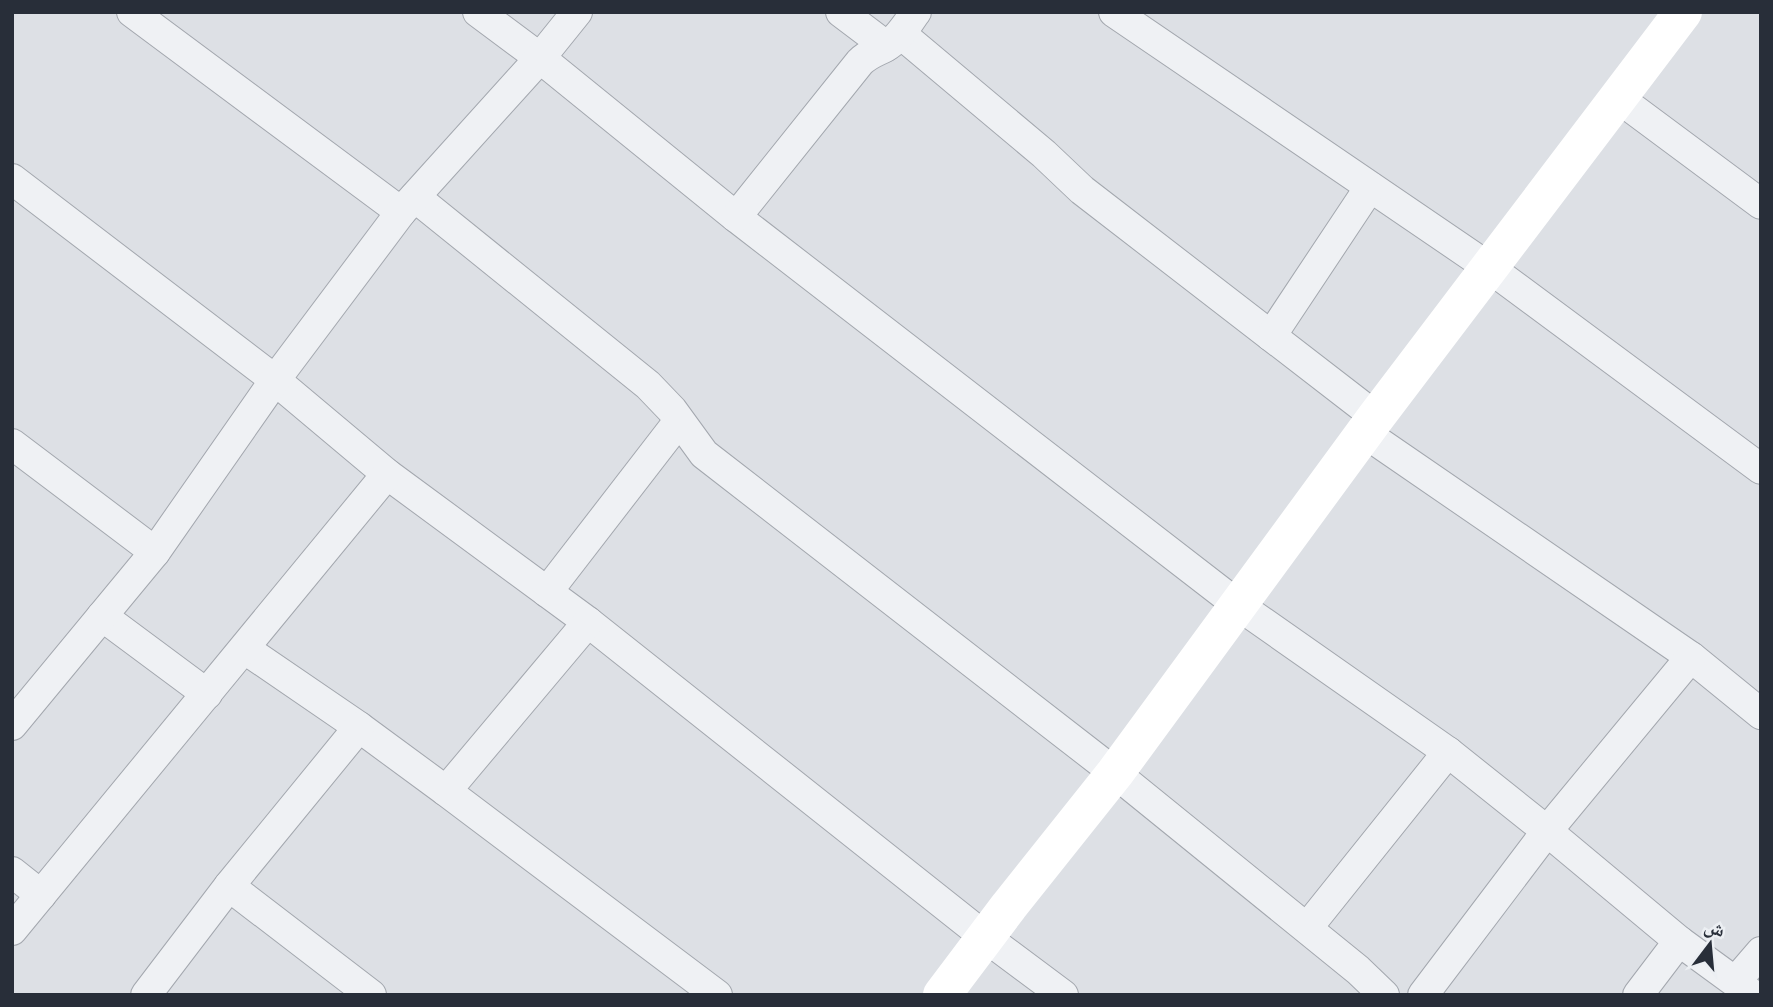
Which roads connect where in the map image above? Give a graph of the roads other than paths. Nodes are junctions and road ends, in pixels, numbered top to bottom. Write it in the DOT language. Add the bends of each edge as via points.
graph roads {
  1 [pos="132,12"];
  2 [pos="478,12"];
  3 [pos="578,12"];
  4 [pos="841,12"];
  5 [pos="1114,12"];
  6 [pos="1683,12"];
  7 [pos="901,31"];
  8 [pos="540,58"];
  9 [pos="1617,97"];
  10 [pos="12,179"];
  11 [pos="1370,187"];
  12 [pos="1761,204"];
  13 [pos="408,205"];
  14 [pos="736,217"];
  15 [pos="1490,269"];
  16 [pos="1271,336"];
  17 [pos="275,380"];
  18 [pos="679,421"];
  19 [pos="1371,425"];
  20 [pos="12,444"];
  21 [pos="1761,468"];
  22 [pos="387,474"];
  23 [pos="155,552"];
  24 [pos="547,592"];
  25 [pos="1238,605"];
  26 [pos="102,616"];
  27 [pos="588,622"];
  28 [pos="245,649"];
  29 [pos="1691,657"];
  30 [pos="207,694"];
  31 [pos="1761,714"];
  32 [pos="14,718"];
  33 [pos="359,727"];
  34 [pos="1448,752"];
  35 [pos="1115,773"];
  36 [pos="446,791"];
  37 [pos="1547,831"];
  38 [pos="12,872"];
  39 [pos="229,886"];
  40 [pos="41,895"];
  41 [pos="1307,928"];
  42 [pos="12,930"];
  43 [pos="985,937"];
  44 [pos="1679,941"];
  45 [pos="1761,952"];
  46 [pos="1744,988"];
  47 [pos="146,995"];
  48 [pos="372,995"];
  49 [pos="717,995"];
  50 [pos="942,995"];
  51 [pos="1063,995"];
  52 [pos="1384,995"];
  53 [pos="1423,995"];
  54 [pos="1638,995"];
  1 -- 13 [label="street"];
  2 -- 8 [label="street"];
  3 -- 8 [label="street"];
  4 -- 7 [label="street"];
  5 -- 11 [label="street"];
  6 -- 9 [label="street"];
  7 -- 14 [label="street" via="860,62"];
  7 -- 16 [label="street" via="1082,190"];
  8 -- 13 [label="street"];
  8 -- 14 [label="street"];
  9 -- 12 [label="street"];
  9 -- 15 [label="street"];
  10 -- 17 [label="street"];
  11 -- 15 [label="street"];
  11 -- 16 [label="street"];
  13 -- 17 [label="street"];
  13 -- 18 [label="street" via="648,385"];
  14 -- 25 [label="street"];
  15 -- 19 [label="street"];
  15 -- 21 [label="street"];
  16 -- 19 [label="street"];
  17 -- 22 [label="street"];
  17 -- 23 [label="street"];
  18 -- 24 [label="street"];
  18 -- 35 [label="street" via="704,454"];
  19 -- 25 [label="street"];
  19 -- 29 [label="street"];
  20 -- 23 [label="street"];
  22 -- 24 [label="street"];
  22 -- 28 [label="street"];
  23 -- 26 [label="street"];
  24 -- 27 [label="street"];
  25 -- 34 [label="street"];
  25 -- 35 [label="street"];
  26 -- 30 [label="street"];
  26 -- 32 [label="street"];
  27 -- 36 [label="street"];
  27 -- 43 [label="street"];
  28 -- 30 [label="street"];
  28 -- 33 [label="street"];
  29 -- 31 [label="street"];
  29 -- 37 [label="street"];
  30 -- 40 [label="street"];
  33 -- 36 [label="street"];
  33 -- 39 [label="street"];
  34 -- 37 [label="street"];
  34 -- 41 [label="street"];
  35 -- 41 [label="street"];
  35 -- 43 [label="street"];
  36 -- 49 [label="street"];
  37 -- 44 [label="street"];
  37 -- 53 [label="street"];
  38 -- 40 [label="street"];
  39 -- 47 [label="street"];
  39 -- 48 [label="street"];
  40 -- 42 [label="street"];
  41 -- 52 [label="street"];
  43 -- 50 [label="street"];
  43 -- 51 [label="street"];
  44 -- 46 [label="street"];
  44 -- 54 [label="street"];
  45 -- 46 [label="street"];
}
